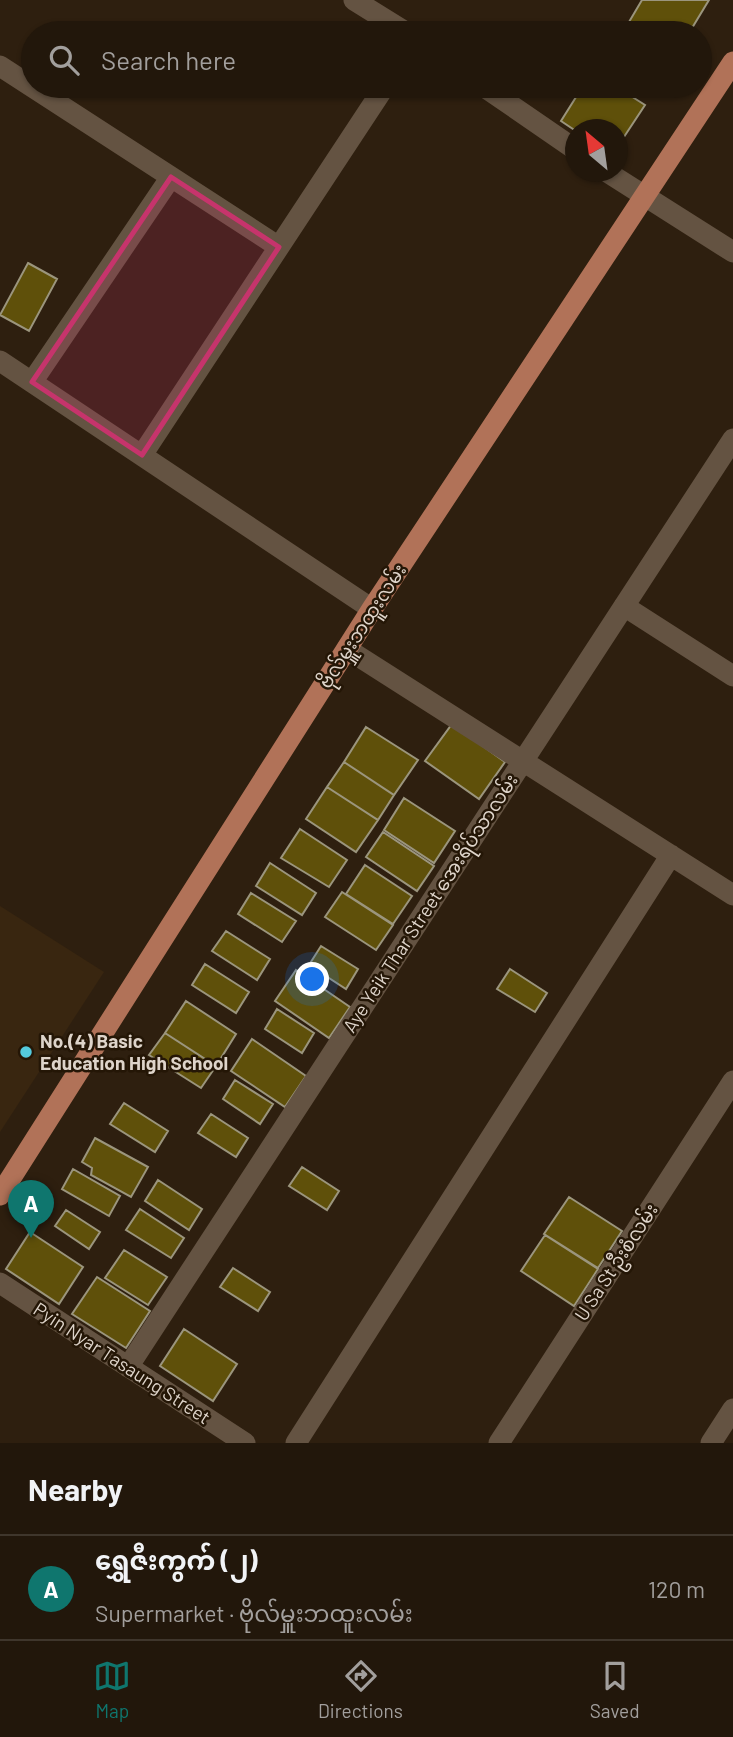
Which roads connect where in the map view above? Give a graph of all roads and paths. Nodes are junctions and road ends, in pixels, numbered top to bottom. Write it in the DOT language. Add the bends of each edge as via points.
graph roads {
  1 [pos="354,0"];
  2 [pos="388,21"];
  3 [pos="733,62"];
  4 [pos="0,65"];
  5 [pos="21,79"];
  6 [pos="712,94"];
  7 [pos="50,98"];
  8 [pos="377,98"];
  9 [pos="500,98"];
  10 [pos="710,98"];
  11 [pos="565,142"];
  12 [pos="170,177"];
  13 [pos="622,182"];
  14 [pos="645,198"];
  15 [pos="279,247"];
  16 [pos="733,252"];
  17 [pos="0,361"];
  18 [pos="32,382"];
  19 [pos="729,453"];
  20 [pos="142,455"];
  21 [pos="624,606"];
  22 [pos="372,609"];
  23 [pos="346,649"];
  24 [pos="733,676"];
  25 [pos="523,760"];
  26 [pos="671,855"];
  27 [pos="733,895"];
  28 [pos="733,1082"];
  29 [pos="0,1195"];
  30 [pos="0,1283"];
  31 [pos="128,1367"];
  32 [pos="733,1409"];
  33 [pos="245,1443"];
  34 [pos="296,1443"];
  35 [pos="499,1443"];
  36 [pos="710,1443"];
  1 -- 2 [label="street"];
  3 -- 6 [label="main road, ဗိုလ်မှူးဘထူးလမ်း"];
  4 -- 5 [label="street"];
  7 -- 12 [label="street"];
  8 -- 15 [label="street"];
  9 -- 11 [label="street"];
  10 -- 14 [label="main road, ဗိုလ်မှူးဘထူးလမ်း"];
  12 -- 15 [label="street"];
  12 -- 18 [label="street"];
  13 -- 14 [label="street"];
  14 -- 16 [label="street"];
  14 -- 22 [label="main road, ဗိုလ်မှူးဘထူးလမ်း"];
  15 -- 20 [label="street"];
  17 -- 18 [label="street"];
  18 -- 20 [label="street"];
  19 -- 21 [label="street, Aye Yeik Thar Street အေးရိပ်သာလမ်း"];
  20 -- 22 [label="street"];
  21 -- 24 [label="street"];
  21 -- 25 [label="street, Aye Yeik Thar Street အေးရိပ်သာလမ်း"];
  22 -- 23 [label="main road, ဗိုလ်မှူးဘထူးလမ်း"];
  23 -- 25 [label="street"];
  23 -- 29 [label="main road, ဗိုလ်မှူးဘထူးလမ်း"];
  25 -- 26 [label="street"];
  25 -- 31 [label="street, Aye Yeik Thar Street အေးရိပ်သာလမ်း"];
  26 -- 27 [label="street"];
  26 -- 34 [label="street"];
  28 -- 35 [label="street, U Sa St ဦးစံလမ်း"];
  30 -- 31 [label="street, Pyin Nyar Tasaung Street"];
  31 -- 33 [label="street, Pyin Nyar Tasaung Street"];
  32 -- 36 [label="street"];
}
